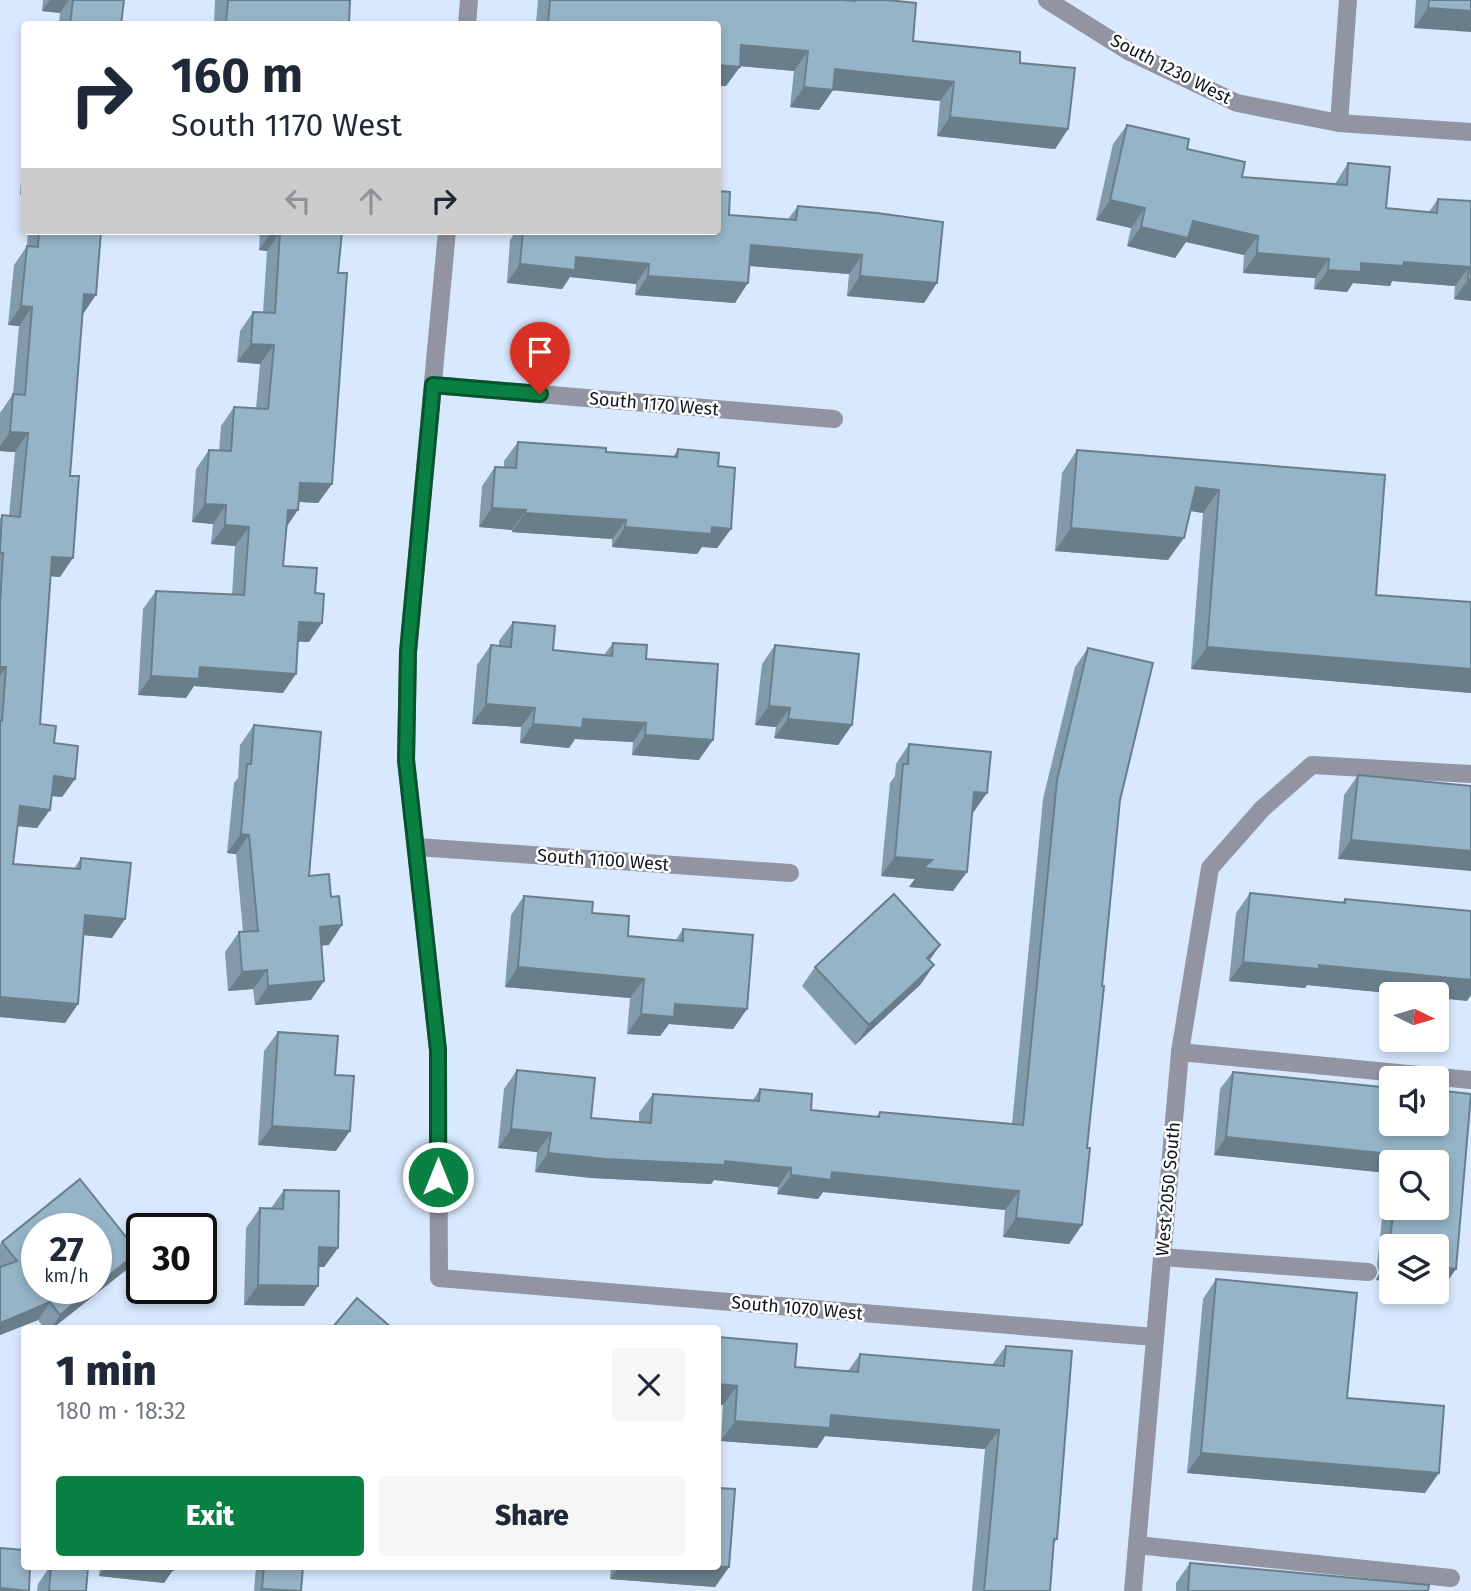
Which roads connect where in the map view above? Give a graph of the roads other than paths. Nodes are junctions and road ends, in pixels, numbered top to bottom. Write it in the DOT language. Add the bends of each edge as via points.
graph roads {
  1 [pos="469,0"];
  2 [pos="1047,0"];
  3 [pos="1348,0"];
  4 [pos="467,21"];
  5 [pos="1339,124"];
  6 [pos="1471,132"];
  7 [pos="447,235"];
  8 [pos="433,385"];
  9 [pos="834,419"];
  10 [pos="1471,774"];
  11 [pos="417,847"];
  12 [pos="790,873"];
  13 [pos="1180,1052"];
  14 [pos="1471,1080"];
  15 [pos="1162,1257"];
  16 [pos="1368,1272"];
  17 [pos="1154,1337"];
  18 [pos="1137,1545"];
  19 [pos="1451,1578"];
  20 [pos="1133,1591"];
  1 -- 4 [label="street"];
  2 -- 5 [label="street, South 1230 West" via="1130,52 1237,103"];
  3 -- 5 [label="street"];
  5 -- 6 [label="street, South 1230 West"];
  7 -- 8 [label="street"];
  8 -- 9 [label="street, South 1170 West"];
  8 -- 11 [label="street" via="408,652 406,760"];
  10 -- 13 [label="street, West 2050 South" via="1312,765 1262,809 1210,867"];
  11 -- 12 [label="street, South 1100 West"];
  11 -- 17 [label="street, South 1070 West" via="438,1050 439,1278"];
  13 -- 14 [label="street"];
  13 -- 15 [label="street, West 2050 South"];
  15 -- 16 [label="street"];
  15 -- 17 [label="street, West 2050 South"];
  17 -- 18 [label="street, West 2050 South"];
  18 -- 19 [label="street"];
  18 -- 20 [label="street, West 2050 South"];
}
